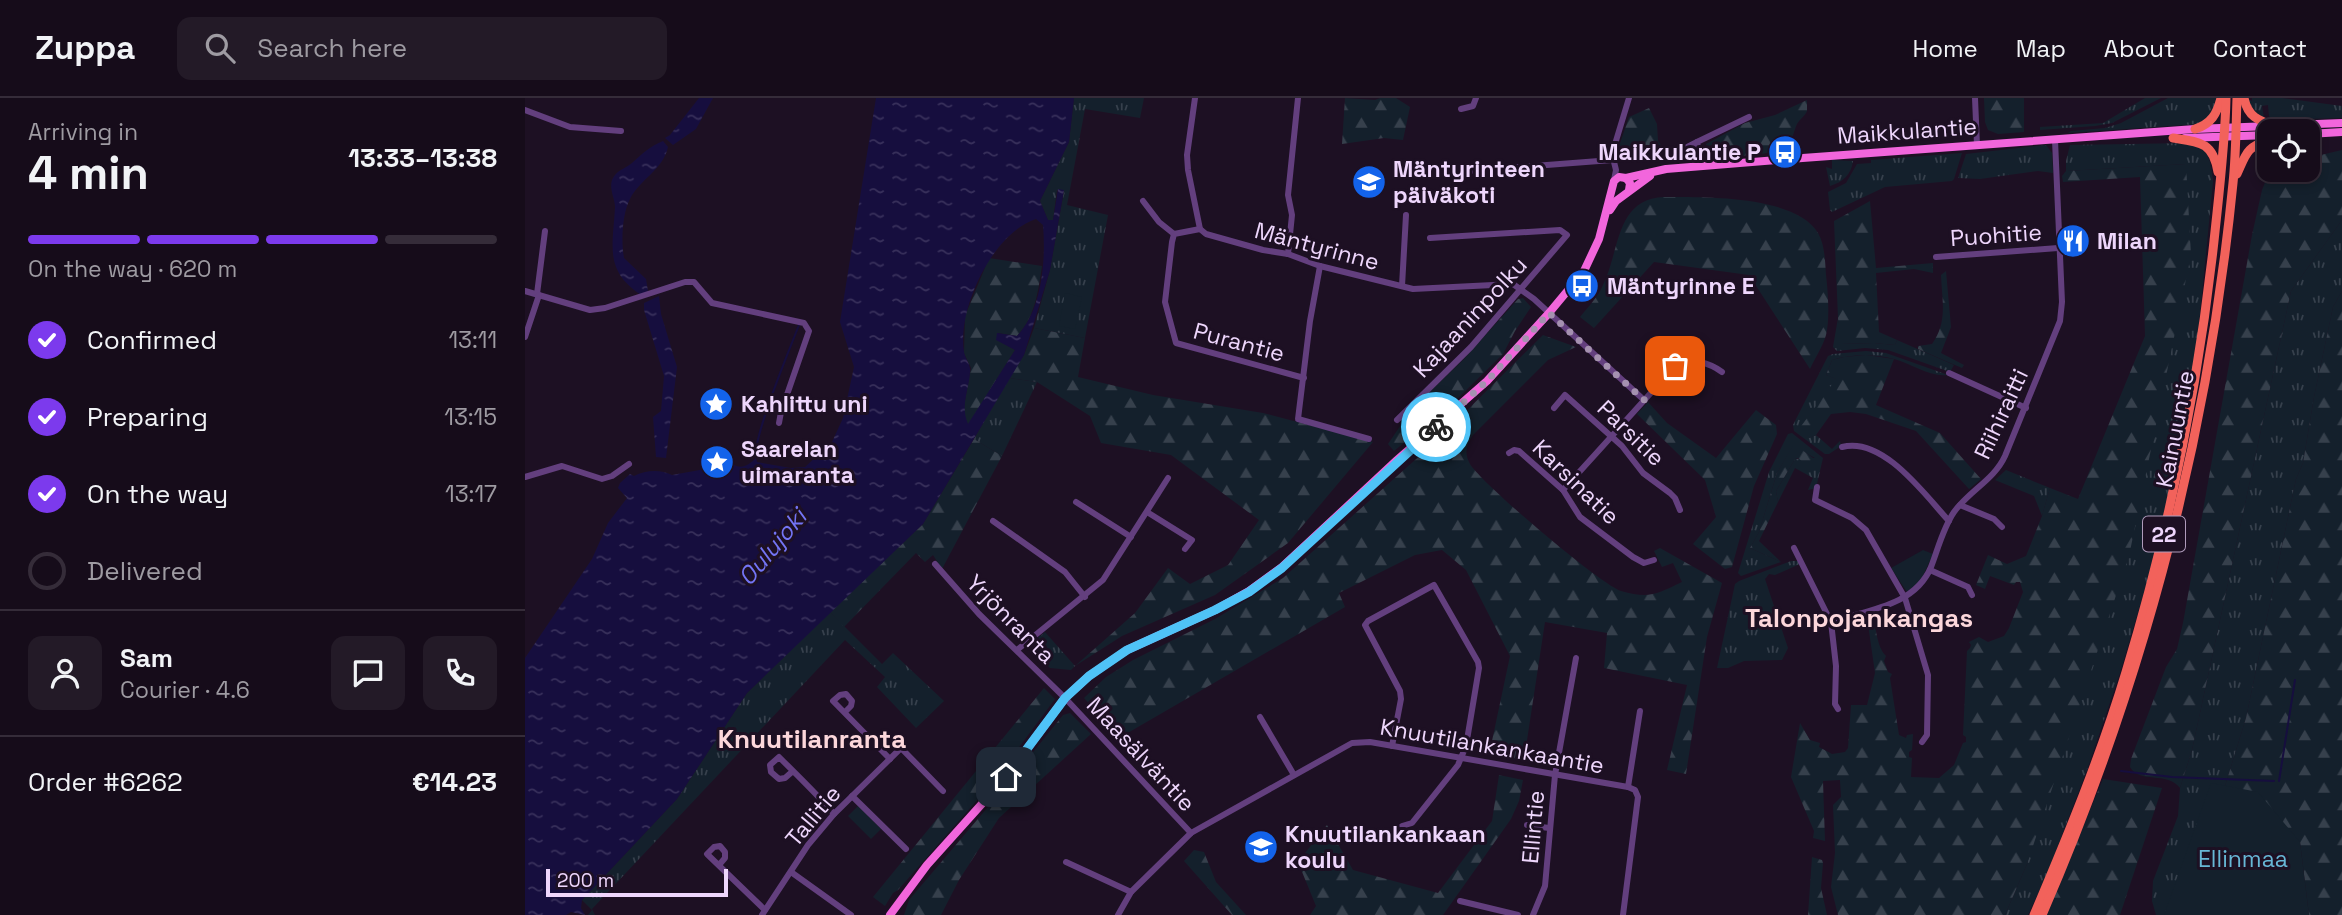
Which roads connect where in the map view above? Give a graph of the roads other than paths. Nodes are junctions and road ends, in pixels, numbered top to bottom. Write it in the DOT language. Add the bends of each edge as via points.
graph roads {
  1 [pos="1195,98"];
  2 [pos="1298,98"];
  3 [pos="1476,98"];
  4 [pos="1629,98"];
  5 [pos="1975,98"];
  6 [pos="2224,98"];
  7 [pos="2237,98"];
  8 [pos="2244,98"];
  9 [pos="525,110"];
  10 [pos="1461,110"];
  11 [pos="1748,117"];
  12 [pos="2257,119"];
  13 [pos="2342,123"];
  14 [pos="2320,124"];
  15 [pos="2195,129"];
  16 [pos="2257,129"];
  17 [pos="621,131"];
  18 [pos="2225,132"];
  19 [pos="2236,132"];
  20 [pos="2342,132"];
  21 [pos="2320,133"];
  22 [pos="2151,134"];
  23 [pos="2257,135"];
  24 [pos="2173,138"];
  25 [pos="2055,140"];
  26 [pos="1697,142"];
  27 [pos="2257,143"];
  28 [pos="1977,145"];
  29 [pos="1671,156"];
  30 [pos="1613,162"];
  31 [pos="1702,166"];
  32 [pos="1666,169"];
  33 [pos="1428,174"];
  34 [pos="1619,181"];
  35 [pos="2233,181"];
  36 [pos="2220,184"];
  37 [pos="1627,192"];
  38 [pos="1143,201"];
  39 [pos="1406,215"];
  40 [pos="1603,224"];
  41 [pos="1200,229"];
  42 [pos="545,231"];
  43 [pos="1174,234"];
  44 [pos="1430,238"];
  45 [pos="2058,248"];
  46 [pos="1288,254"];
  47 [pos="1936,257"];
  48 [pos="1320,266"];
  49 [pos="1402,286"];
  50 [pos="1521,288"];
  51 [pos="525,291"];
  52 [pos="538,295"];
  53 [pos="1549,313"];
  54 [pos="525,337"];
  55 [pos="1722,372"];
  56 [pos="1949,373"];
  57 [pos="1304,378"];
  58 [pos="1644,400"];
  59 [pos="1554,408"];
  60 [pos="2026,408"];
  61 [pos="1397,420"];
  62 [pos="779,423"];
  63 [pos="1611,436"];
  64 [pos="1369,439"];
  65 [pos="1842,447"];
  66 [pos="1509,453"];
  67 [pos="629,464"];
  68 [pos="525,477"];
  69 [pos="1168,478"];
  70 [pos="1817,487"];
  71 [pos="1563,490"];
  72 [pos="1076,502"];
  73 [pos="1960,505"];
  74 [pos="1680,510"];
  75 [pos="1147,512"];
  76 [pos="993,521"];
  77 [pos="1949,521"];
  78 [pos="2002,527"];
  79 [pos="1131,537"];
  80 [pos="1794,548"];
  81 [pos="1185,549"];
  82 [pos="1654,560"];
  83 [pos="935,564"];
  84 [pos="1930,570"];
  85 [pos="1972,595"];
  86 [pos="1086,597"];
  87 [pos="1905,598"];
  88 [pos="1831,622"];
  89 [pos="1017,650"];
  90 [pos="1576,658"];
  91 [pos="1065,698"];
  92 [pos="1838,709"];
  93 [pos="1640,711"];
  94 [pos="845,712"];
  95 [pos="1260,717"];
  96 [pos="1922,742"];
  97 [pos="1392,746"];
  98 [pos="890,758"];
  99 [pos="1460,759"];
  100 [pos="793,771"];
  101 [pos="1294,775"];
  102 [pos="1555,775"];
  103 [pos="1628,787"];
  104 [pos="943,791"];
  105 [pos="852,796"];
  106 [pos="834,814"];
  107 [pos="1527,825"];
  108 [pos="1402,826"];
  109 [pos="1549,828"];
  110 [pos="1191,833"];
  111 [pos="906,849"];
  112 [pos="1066,862"];
  113 [pos="719,865"];
  114 [pos="791,872"];
  115 [pos="1131,892"];
  116 [pos="1459,901"];
  117 [pos="763,912"];
  118 [pos="851,915"];
  119 [pos="890,915"];
  120 [pos="1118,915"];
  121 [pos="1518,915"];
  122 [pos="1533,915"];
  123 [pos="1623,915"];
  124 [pos="2034,915"];
  125 [pos="2042,915"];
  1 -- 41 [label="street" via="1187,155"];
  2 -- 46 [label="street" via="1288,195 1292,215"];
  3 -- 10 [label="street" via="1473,106"];
  4 -- 30 [label="street"];
  5 -- 28 [label="street"];
  6 -- 15 [label="highway" via="2206,126"];
  6 -- 18 [label="highway, Kainuuntie / 22"];
  7 -- 19 [label="highway, Kainuuntie / 22"];
  8 -- 12 [label="highway"];
  9 -- 17 [label="street" via="570,127"];
  11 -- 26 [label="street"];
  13 -- 14 [label="main road"];
  15 -- 18 [label="main road, Maikkulantie"];
  15 -- 22 [label="main road, Maikkulantie"];
  16 -- 19 [label="main road"];
  18 -- 19 [label="main road"];
  18 -- 24 [label="main road, Maikkulantie"];
  18 -- 36 [label="highway, Kainuuntie / 22"];
  19 -- 23 [label="main road"];
  19 -- 35 [label="highway, Kainuuntie / 22"];
  20 -- 21 [label="main road"];
  22 -- 24 [label="main road, Maikkulantie"];
  22 -- 25 [label="main road, Maikkulantie"];
  24 -- 36 [label="highway" via="2208,147"];
  25 -- 28 [label="main road, Maikkulantie"];
  25 -- 45 [label="street, Riihiraitti"];
  26 -- 29 [label="street"];
  26 -- 31 [label="street"];
  27 -- 35 [label="highway" via="2244,155"];
  28 -- 31 [label="main road, Maikkulantie"];
  30 -- 33 [label="street"];
  30 -- 34 [label="street"];
  31 -- 32 [label="main road, Maikkulantie"];
  32 -- 34 [label="main road, Maikkulantie"];
  32 -- 37 [label="main road, Maikkulantie"];
  34 -- 37 [label="main road" via="1630,183"];
  34 -- 37 [label="main road" via="1616,193"];
  34 -- 40 [label="main road"];
  35 -- 125 [label="highway, Kainuuntie / 22" via="2211,346 2159,586 2116,727"];
  36 -- 124 [label="highway, Kainuuntie / 22" via="2202,345 2158,558 2108,726"];
  37 -- 40 [label="main road"];
  38 -- 43 [label="street"];
  39 -- 49 [label="street"];
  40 -- 53 [label="main road" via="1584,271"];
  41 -- 43 [label="street"];
  41 -- 46 [label="street, Mäntyrinne"];
  42 -- 52 [label="street"];
  43 -- 57 [label="street, Purantie" via="1165,302 1176,342"];
  44 -- 50 [label="street, Kajaaninpolku" via="1560,230 1567,235"];
  45 -- 47 [label="street, Puohitie"];
  45 -- 60 [label="street, Riihiraitti" via="2060,321"];
  46 -- 48 [label="street, Mäntyrinne"];
  48 -- 49 [label="street, Mäntyrinne"];
  48 -- 57 [label="street"];
  49 -- 50 [label="street, Mäntyrinne" via="1496,283"];
  50 -- 53 [label="street"];
  50 -- 61 [label="street, Kajaaninpolku"];
  51 -- 52 [label="street"];
  52 -- 54 [label="street"];
  52 -- 62 [label="street" via="590,310 694,282 712,303 804,323 809,331"];
  53 -- 58 [label="street"];
  53 -- 91 [label="main road" via="1487,381 1282,568 1215,610 1127,650"];
  55 -- 58 [label="street" via="1685,360"];
  56 -- 60 [label="street"];
  57 -- 64 [label="street" via="1298,419"];
  58 -- 63 [label="street"];
  59 -- 63 [label="street, Parsitie" via="1565,395"];
  60 -- 73 [label="street, Riihiraitti" via="2001,464"];
  63 -- 71 [label="street"];
  63 -- 74 [label="street, Parsitie" via="1643,472 1675,498"];
  65 -- 77 [label="street" via="1860,447 1893,462"];
  66 -- 71 [label="street, Karsinatie" via="1519,451"];
  67 -- 68 [label="street" via="602,479 562,466"];
  69 -- 75 [label="street"];
  70 -- 87 [label="street" via="1815,500 1852,518 1865,530"];
  71 -- 82 [label="street, Karsinatie" via="1580,517 1640,562"];
  72 -- 79 [label="street"];
  73 -- 77 [label="street, Riihiraitti"];
  73 -- 78 [label="street"];
  75 -- 79 [label="street"];
  75 -- 81 [label="street" via="1192,540"];
  76 -- 86 [label="street" via="1065,572"];
  77 -- 84 [label="street, Riihiraitti"];
  79 -- 86 [label="street"];
  80 -- 88 [label="street"];
  83 -- 89 [label="street, Yrjönranta"];
  84 -- 85 [label="street" via="1968,587"];
  84 -- 87 [label="street, Riihiraitti"];
  86 -- 89 [label="street"];
  87 -- 88 [label="street, Riihiraitti"];
  87 -- 96 [label="street" via="1929,675 1927,735"];
  88 -- 92 [label="street"];
  89 -- 91 [label="street, Yrjönranta"];
  90 -- 102 [label="street, Ellintie"];
  91 -- 110 [label="street, Maasälväntie"];
  91 -- 119 [label="main road" via="1006,777"];
  93 -- 103 [label="street"];
  94 -- 98 [label="street"];
  95 -- 101 [label="street"];
  97 -- 99 [label="street, Knuutilankankaantie"];
  97 -- 99 [label="street" via="1400,691 1365,625 1434,585 1479,668"];
  97 -- 101 [label="street, Knuutilankankaantie" via="1352,743"];
  98 -- 104 [label="street, Tallitie" via="901,748"];
  98 -- 105 [label="street, Tallitie"];
  99 -- 102 [label="street, Knuutilankankaantie"];
  99 -- 108 [label="street" via="1412,823"];
  100 -- 106 [label="street"];
  101 -- 110 [label="street, Knuutilankankaantie"];
  102 -- 103 [label="street, Knuutilankankaantie"];
  102 -- 109 [label="street, Ellintie"];
  103 -- 123 [label="street" via="1638,797"];
  105 -- 106 [label="street, Tallitie"];
  105 -- 111 [label="street"];
  106 -- 114 [label="street, Tallitie"];
  107 -- 109 [label="street"];
  109 -- 122 [label="street, Ellintie" via="1545,886"];
  110 -- 115 [label="street, Knuutilankankaantie"];
  112 -- 115 [label="street"];
  113 -- 117 [label="street"];
  114 -- 117 [label="street, Tallitie"];
  114 -- 118 [label="street"];
  115 -- 120 [label="street, Knuutilankankaantie"];
  116 -- 121 [label="street"];
}
